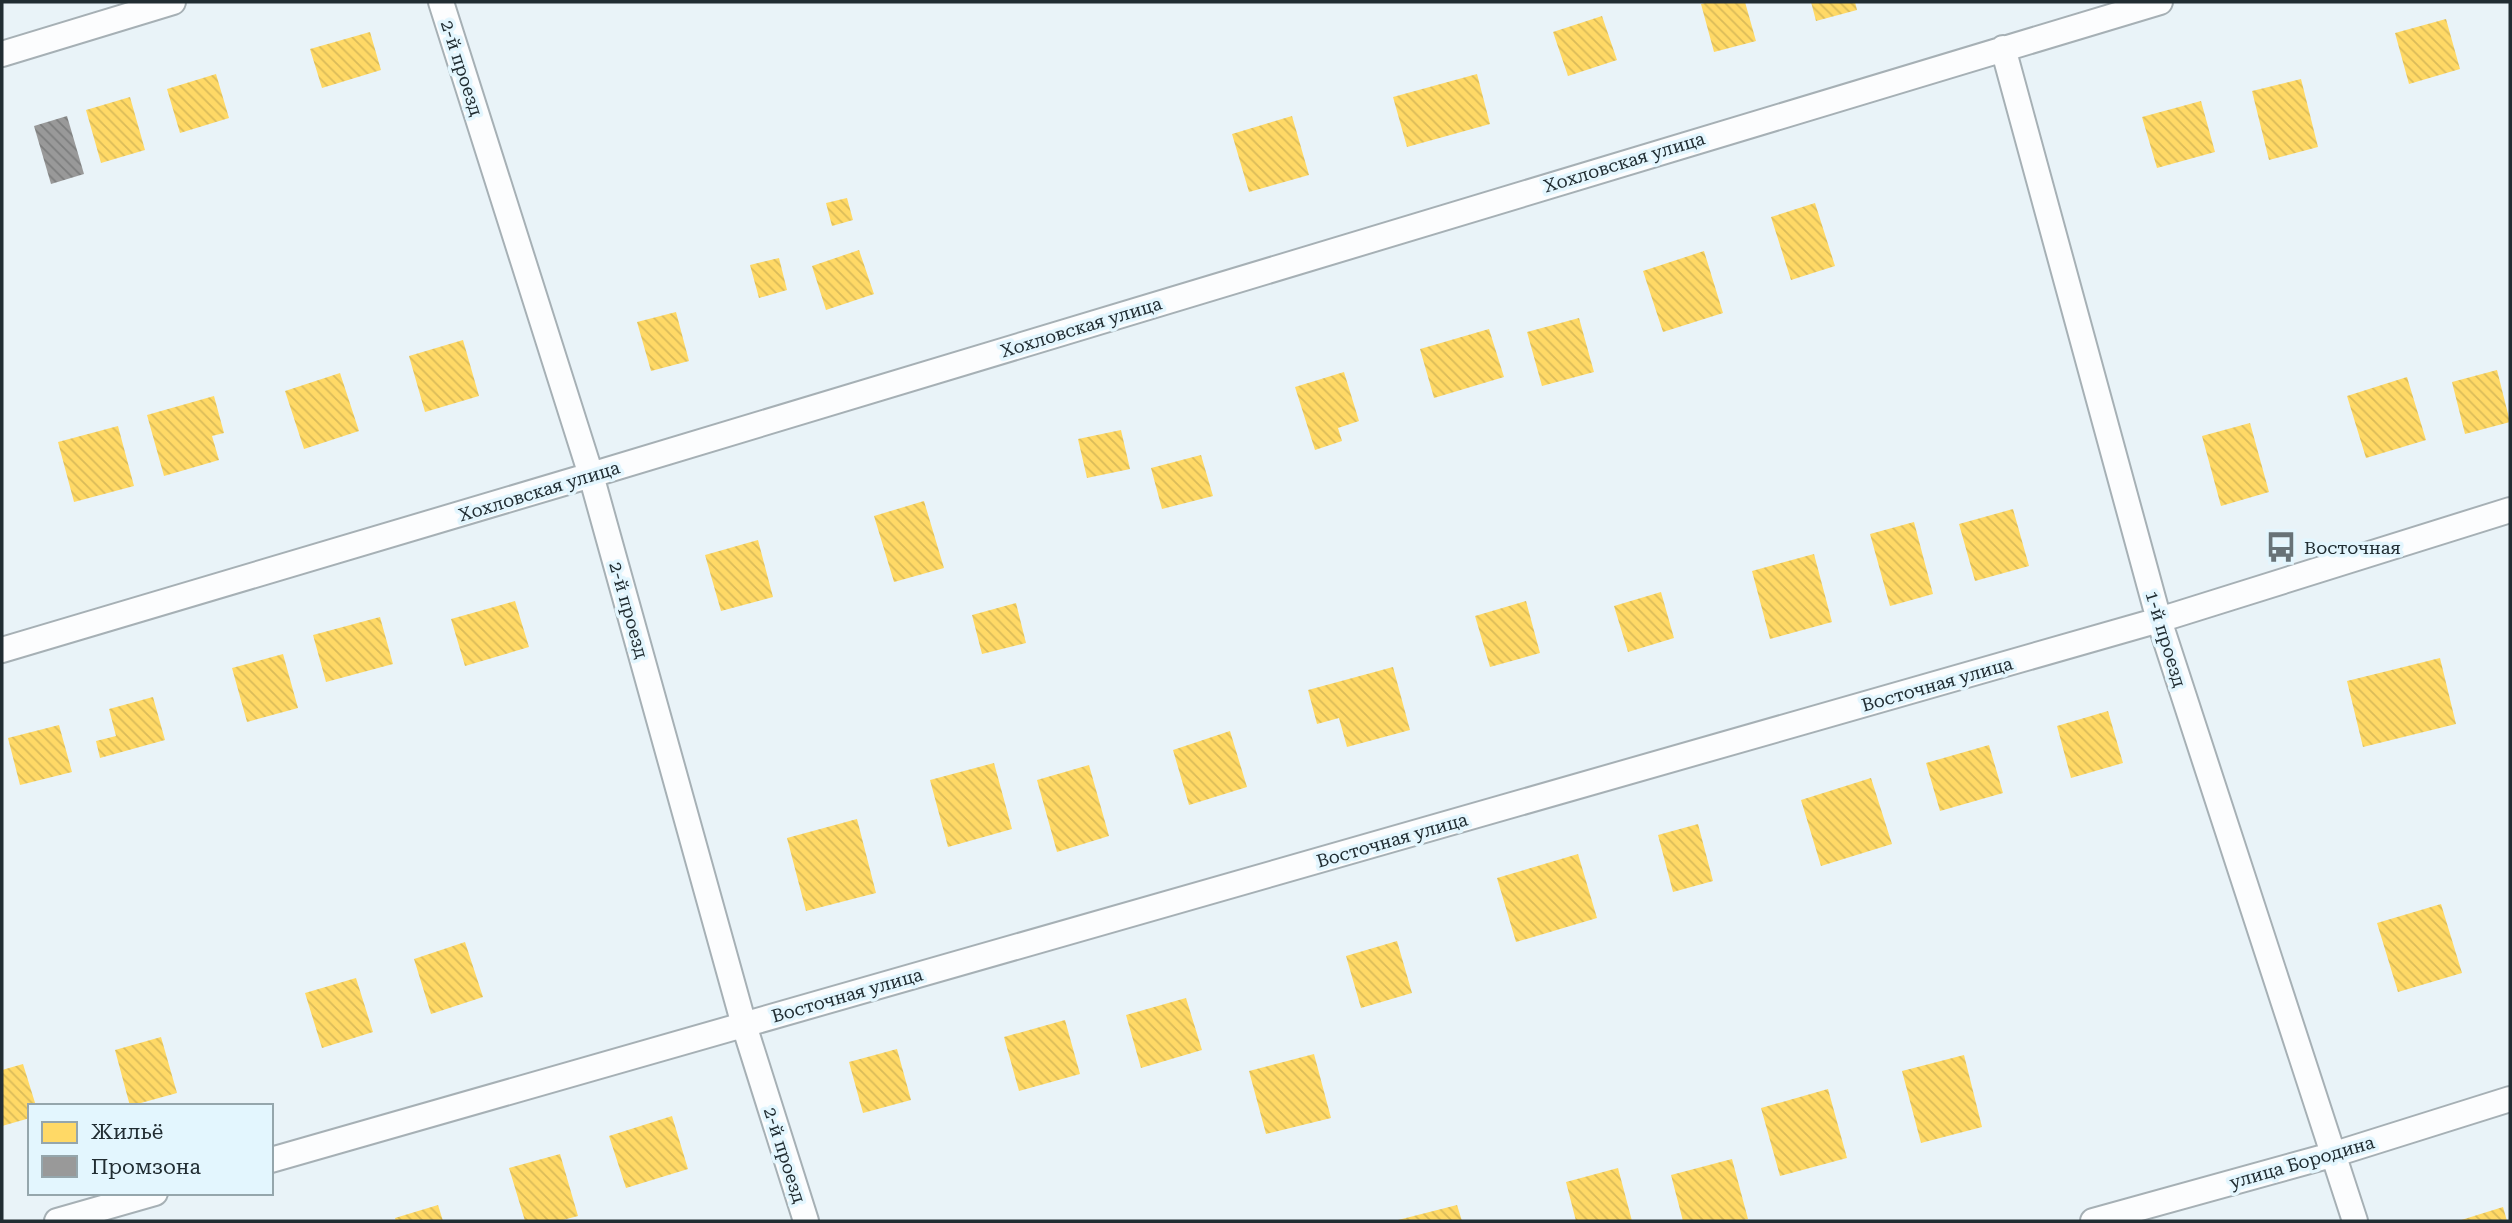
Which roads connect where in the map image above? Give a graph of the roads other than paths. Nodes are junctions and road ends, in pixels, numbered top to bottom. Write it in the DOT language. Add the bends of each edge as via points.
graph roads {
  1 [pos="173,2"];
  2 [pos="441,2"];
  3 [pos="2160,2"];
  4 [pos="2003,48"];
  5 [pos="2,54"];
  6 [pos="591,475"];
  7 [pos="2510,510"];
  8 [pos="2159,620"];
  9 [pos="2,650"];
  10 [pos="744,1025"];
  11 [pos="2510,1099"];
  12 [pos="2335,1154"];
  13 [pos="273,1159"];
  14 [pos="148,1195"];
  15 [pos="57,1221"];
  16 [pos="806,1221"];
  17 [pos="2093,1221"];
  18 [pos="2355,1221"];
  1 -- 5 [label="street"];
  2 -- 6 [label="street, 2-й проезд"];
  3 -- 4 [label="street, Хохловская улица"];
  4 -- 6 [label="street, Хохловская улица"];
  4 -- 8 [label="street, 1-й проезд"];
  6 -- 9 [label="street, Хохловская улица"];
  6 -- 10 [label="street, 2-й проезд"];
  7 -- 8 [label="street, Восточная улица"];
  8 -- 10 [label="street, Восточная улица"];
  8 -- 12 [label="street, 1-й проезд"];
  10 -- 13 [label="street, Восточная улица"];
  10 -- 16 [label="street, 2-й проезд"];
  11 -- 12 [label="street, улица Бородина"];
  12 -- 17 [label="street, улица Бородина"];
  12 -- 18 [label="street, 1-й проезд"];
  14 -- 15 [label="street"];
}
